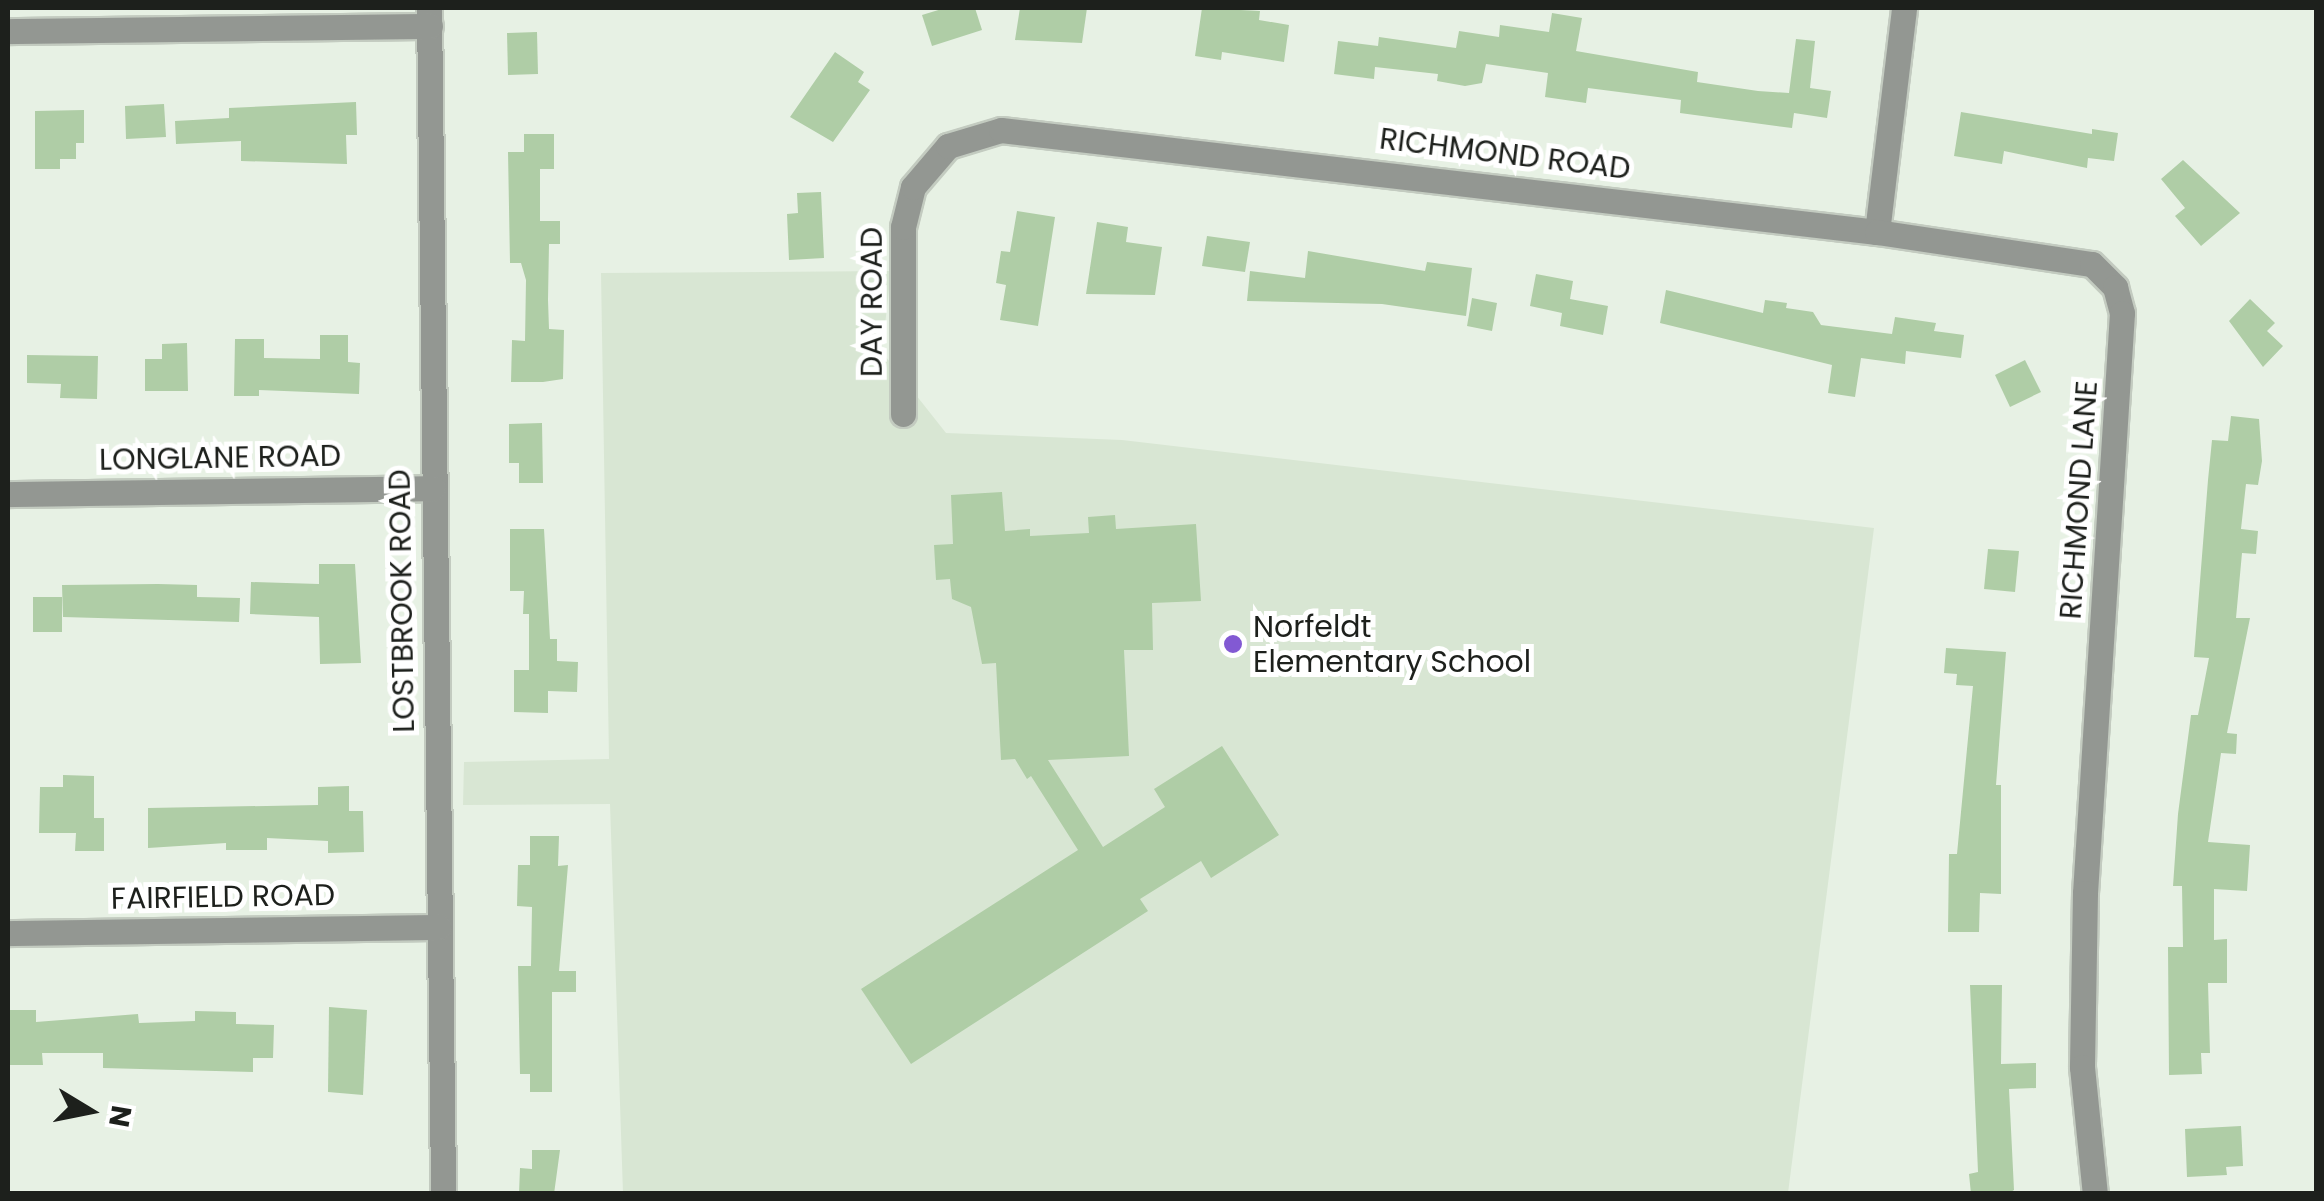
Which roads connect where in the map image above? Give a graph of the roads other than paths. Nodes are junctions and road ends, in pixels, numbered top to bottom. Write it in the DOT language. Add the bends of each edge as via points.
graph roads {
  1 [pos="1904,8"];
  2 [pos="430,17"];
  3 [pos="8,31"];
  4 [pos="1124,140"];
  5 [pos="1878,232"];
  6 [pos="904,414"];
  7 [pos="433,488"];
  8 [pos="8,494"];
  9 [pos="439,927"];
  10 [pos="8,933"];
  11 [pos="443,1194"];
  12 [pos="2095,1194"];
  1 -- 5 [label="street"];
  2 -- 3 [label="street"];
  2 -- 7 [label="street, LOSTBROOK ROAD"];
  4 -- 5 [label="street, RICHMOND ROAD"];
  4 -- 6 [label="street, DAY ROAD" via="1001,130 964,137 923,168 903,227"];
  5 -- 12 [label="street, RICHMOND LANE" via="2076,258 2108,278 2120,299 2083,981 2082,1068"];
  7 -- 8 [label="street, LONGLANE ROAD"];
  7 -- 9 [label="street, LOSTBROOK ROAD"];
  9 -- 10 [label="street, FAIRFIELD ROAD"];
  9 -- 11 [label="street, LOSTBROOK ROAD"];
}
